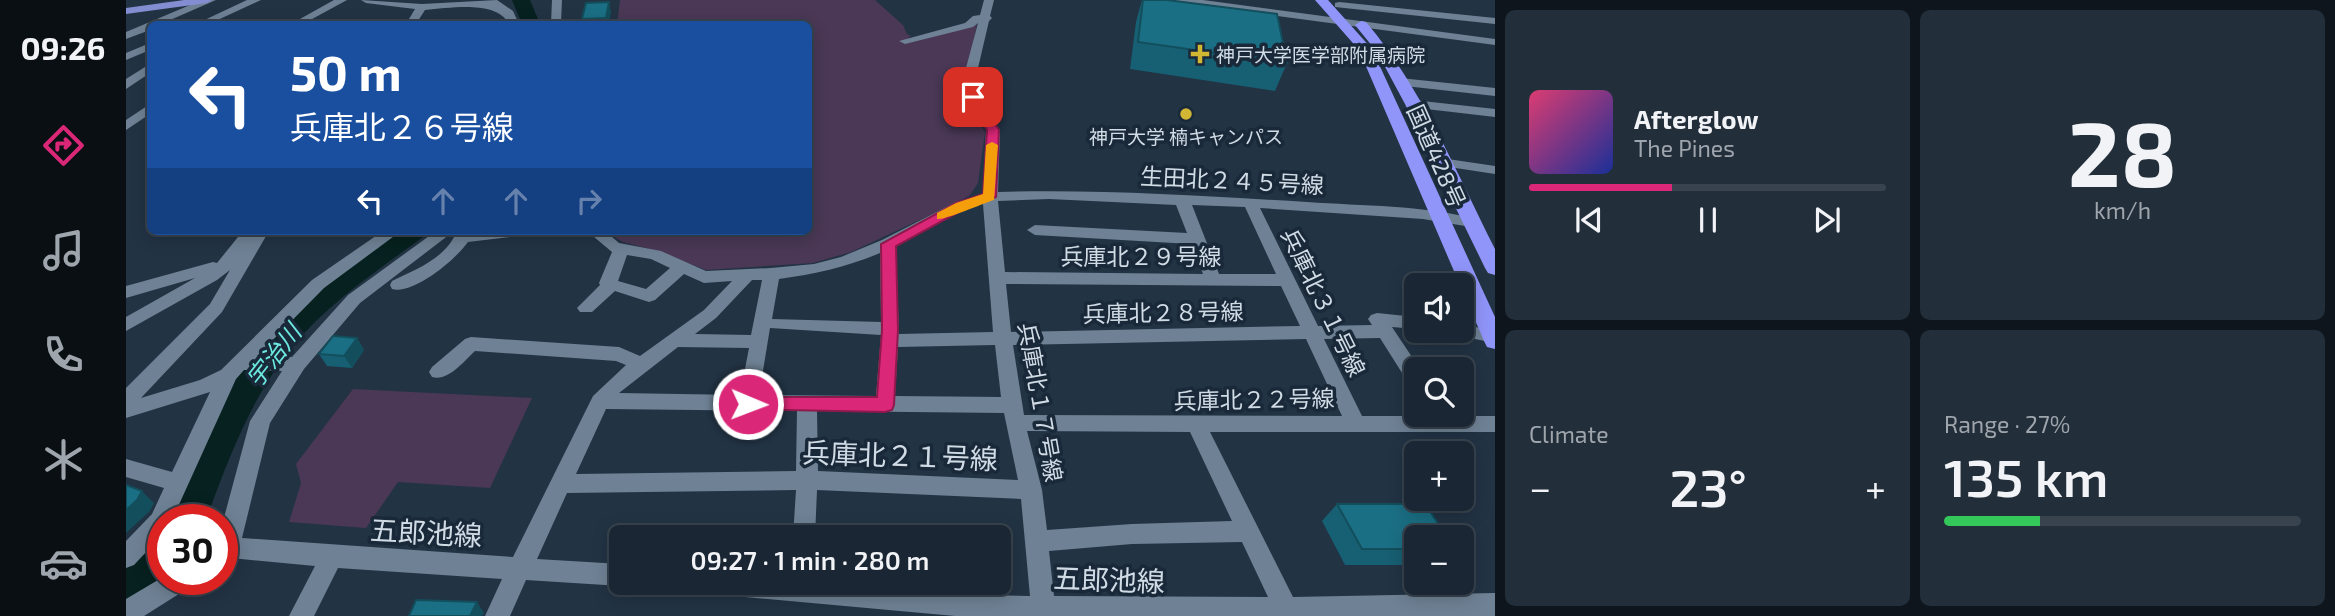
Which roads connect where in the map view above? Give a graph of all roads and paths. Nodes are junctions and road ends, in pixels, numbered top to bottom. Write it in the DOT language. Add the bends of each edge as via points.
graph roads {
  1 [pos="154,0"];
  2 [pos="209,0"];
  3 [pos="256,0"];
  4 [pos="342,0"];
  5 [pos="366,0"];
  6 [pos="557,0"];
  7 [pos="989,0"];
  8 [pos="1183,0"];
  9 [pos="1321,0"];
  10 [pos="492,2"];
  11 [pos="126,4"];
  12 [pos="422,7"];
  13 [pos="1338,8"];
  14 [pos="126,11"];
  15 [pos="987,18"];
  16 [pos="161,21"];
  17 [pos="208,21"];
  18 [pos="302,21"];
  19 [pos="413,21"];
  20 [pos="513,21"];
  21 [pos="556,21"];
  22 [pos="1495,21"];
  23 [pos="1359,23"];
  24 [pos="147,27"];
  25 [pos="126,36"];
  26 [pos="905,41"];
  27 [pos="1495,42"];
  28 [pos="147,48"];
  29 [pos="126,57"];
  30 [pos="126,65"];
  31 [pos="147,68"];
  32 [pos="147,71"];
  33 [pos="1400,82"];
  34 [pos="126,85"];
  35 [pos="1495,92"];
  36 [pos="1413,104"];
  37 [pos="147,110"];
  38 [pos="1494,115"];
  39 [pos="126,126"];
  40 [pos="1441,162"];
  41 [pos="1495,170"];
  42 [pos="990,197"];
  43 [pos="1182,200"];
  44 [pos="1250,203"];
  45 [pos="1440,217"];
  46 [pos="1471,222"];
  47 [pos="1035,230"];
  48 [pos="248,235"];
  49 [pos="259,235"];
  50 [pos="387,235"];
  51 [pos="455,235"];
  52 [pos="458,235"];
  53 [pos="600,235"];
  54 [pos="1487,238"];
  55 [pos="1197,239"];
  56 [pos="888,244"];
  57 [pos="622,248"];
  58 [pos="228,263"];
  59 [pos="682,267"];
  60 [pos="1495,268"];
  61 [pos="771,274"];
  62 [pos="747,276"];
  63 [pos="997,278"];
  64 [pos="1213,279"];
  65 [pos="1286,280"];
  66 [pos="612,284"];
  67 [pos="398,285"];
  68 [pos="126,292"];
  69 [pos="155,308"];
  70 [pos="586,308"];
  71 [pos="126,318"];
  72 [pos="1404,322"];
  73 [pos="777,324"];
  74 [pos="126,325"];
  75 [pos="1385,331"];
  76 [pos="1312,334"];
  77 [pos="1474,334"];
  78 [pos="890,335"];
  79 [pos="1494,339"];
  80 [pos="678,340"];
  81 [pos="1003,340"];
  82 [pos="759,342"];
  83 [pos="1404,360"];
  84 [pos="297,364"];
  85 [pos="642,365"];
  86 [pos="238,367"];
  87 [pos="439,373"];
  88 [pos="126,401"];
  89 [pos="600,401"];
  90 [pos="748,404"];
  91 [pos="807,404"];
  92 [pos="885,405"];
  93 [pos="126,410"];
  94 [pos="1013,414"];
  95 [pos="1404,421"];
  96 [pos="1474,421"];
  97 [pos="1354,422"];
  98 [pos="1495,424"];
  99 [pos="1197,425"];
  100 [pos="126,468"];
  101 [pos="807,480"];
  102 [pos="180,483"];
  103 [pos="560,484"];
  104 [pos="1031,489"];
  105 [pos="237,504"];
  106 [pos="805,525"];
  107 [pos="1249,531"];
  108 [pos="1037,541"];
  109 [pos="238,550"];
  110 [pos="126,557"];
  111 [pos="332,557"];
  112 [pos="519,567"];
  113 [pos="609,574"];
  114 [pos="157,595"];
  115 [pos="166,595"];
  116 [pos="881,595"];
  117 [pos="1495,605"];
  118 [pos="1286,608"];
  119 [pos="1044,612"];
  120 [pos="126,613"];
  121 [pos="1193,614"];
  122 [pos="147,616"];
  123 [pos="301,616"];
  124 [pos="497,616"];
  1 -- 11 [label="main road"];
  2 -- 14 [label="main road"];
  2 -- 16 [label="street"];
  3 -- 17 [label="street"];
  4 -- 18 [label="street"];
  5 -- 12 [label="street"];
  6 -- 21 [label="street"];
  7 -- 15 [label="street, 兵庫北１７号線"];
  8 -- 13 [label="street"];
  9 -- 13 [label="highway, 国道428号"];
  10 -- 12 [label="street"];
  10 -- 20 [label="street"];
  12 -- 19 [label="street"];
  13 -- 22 [label="street"];
  13 -- 23 [label="highway, 国道428号"];
  13 -- 45 [label="highway, 国道428号" via="1365,49"];
  15 -- 26 [label="street"];
  15 -- 42 [label="street, 兵庫北１７号線" via="972,81 973,97 993,130"];
  23 -- 27 [label="street"];
  23 -- 33 [label="highway, 国道428号" via="1383,51"];
  24 -- 25 [label="street"];
  28 -- 29 [label="street"];
  30 -- 31 [label="street"];
  32 -- 34 [label="street"];
  33 -- 35 [label="street"];
  33 -- 36 [label="highway, 国道428号"];
  36 -- 38 [label="street"];
  36 -- 40 [label="highway, 国道428号"];
  37 -- 39 [label="street"];
  40 -- 41 [label="street"];
  40 -- 46 [label="highway, 国道428号"];
  42 -- 43 [label="street, 生田北２４５号線" via="1049,194"];
  42 -- 56 [label="street, 生田北２４５号線" via="961,205"];
  42 -- 63 [label="street, 兵庫北１７号線"];
  43 -- 44 [label="street, 生田北２４５号線"];
  43 -- 55 [label="street"];
  44 -- 45 [label="street, 生田北２４５号線"];
  44 -- 65 [label="street, 兵庫北３１号線"];
  45 -- 46 [label="street, 生田北２４５号線"];
  45 -- 79 [label="highway, 国道428号"];
  46 -- 54 [label="highway, 国道428号"];
  47 -- 55 [label="street"];
  48 -- 58 [label="street"];
  49 -- 88 [label="street" via="216,308"];
  50 -- 86 [label="street" via="318,284"];
  51 -- 84 [label="street" via="354,299"];
  52 -- 67 [label="street" via="456,250"];
  53 -- 57 [label="street, 生田北２４５号線"];
  54 -- 60 [label="highway, 国道428号"];
  55 -- 64 [label="street"];
  56 -- 61 [label="street, 生田北２４５号線" via="846,261"];
  56 -- 78 [label="street"];
  57 -- 59 [label="street, 生田北２４５号線"];
  57 -- 66 [label="street" via="607,283"];
  58 -- 68 [label="street"];
  58 -- 69 [label="street"];
  59 -- 62 [label="street, 生田北２４５号線" via="704,277"];
  59 -- 66 [label="street" via="649,296"];
  61 -- 62 [label="street, 生田北２４５号線"];
  61 -- 82 [label="street"];
  62 -- 80 [label="street"];
  63 -- 64 [label="street, 兵庫北２９号線"];
  63 -- 81 [label="street, 兵庫北１７号線"];
  64 -- 65 [label="street, 兵庫北２９号線"];
  65 -- 76 [label="street, 兵庫北３１号線"];
  66 -- 70 [label="street"];
  69 -- 71 [label="street"];
  69 -- 74 [label="street"];
  72 -- 75 [label="street" via="1377,319"];
  73 -- 78 [label="street, 兵庫北２８号線"];
  75 -- 76 [label="street, 兵庫北２８号線"];
  75 -- 83 [label="street"];
  76 -- 81 [label="street, 兵庫北２８号線"];
  76 -- 97 [label="street, 兵庫北３１号線"];
  77 -- 79 [label="street"];
  78 -- 81 [label="street, 兵庫北２８号線"];
  78 -- 92 [label="street"];
  80 -- 82 [label="street"];
  80 -- 85 [label="street"];
  81 -- 94 [label="street, 兵庫北１７号線"];
  82 -- 90 [label="street"];
  84 -- 86 [label="street"];
  84 -- 105 [label="street" via="260,421"];
  85 -- 87 [label="street" via="619,354 471,344"];
  85 -- 89 [label="street"];
  86 -- 93 [label="street" via="206,386"];
  86 -- 102 [label="street"];
  89 -- 90 [label="street, 兵庫北２２号線"];
  89 -- 103 [label="street"];
  90 -- 91 [label="street, 兵庫北２２号線"];
  91 -- 92 [label="street, 兵庫北２２号線"];
  91 -- 101 [label="street"];
  92 -- 94 [label="street, 兵庫北２２号線"];
  94 -- 99 [label="street, 兵庫北２２号線"];
  94 -- 104 [label="street, 兵庫北１７号線"];
  95 -- 97 [label="street, 兵庫北２２号線"];
  96 -- 98 [label="street, 兵庫北２２号線"];
  97 -- 99 [label="street, 兵庫北２２号線"];
  99 -- 107 [label="street"];
  100 -- 102 [label="street"];
  101 -- 103 [label="street, 兵庫北２１号線"];
  101 -- 104 [label="street, 兵庫北２１号線"];
  101 -- 106 [label="street"];
  102 -- 110 [label="street" via="160,520"];
  103 -- 112 [label="street"];
  104 -- 108 [label="street, 兵庫北１７号線"];
  107 -- 108 [label="street"];
  107 -- 118 [label="street"];
  108 -- 119 [label="street, 兵庫北１７号線"];
  109 -- 111 [label="street, 五郎池線"];
  111 -- 112 [label="street, 五郎池線"];
  111 -- 123 [label="street"];
  112 -- 113 [label="street, 五郎池線"];
  112 -- 124 [label="street"];
  114 -- 120 [label="street"];
  115 -- 122 [label="street"];
  116 -- 119 [label="street, 五郎池線"];
  117 -- 118 [label="street, 五郎池線"];
  118 -- 121 [label="street, 五郎池線"];
  119 -- 121 [label="street, 五郎池線"];
}
